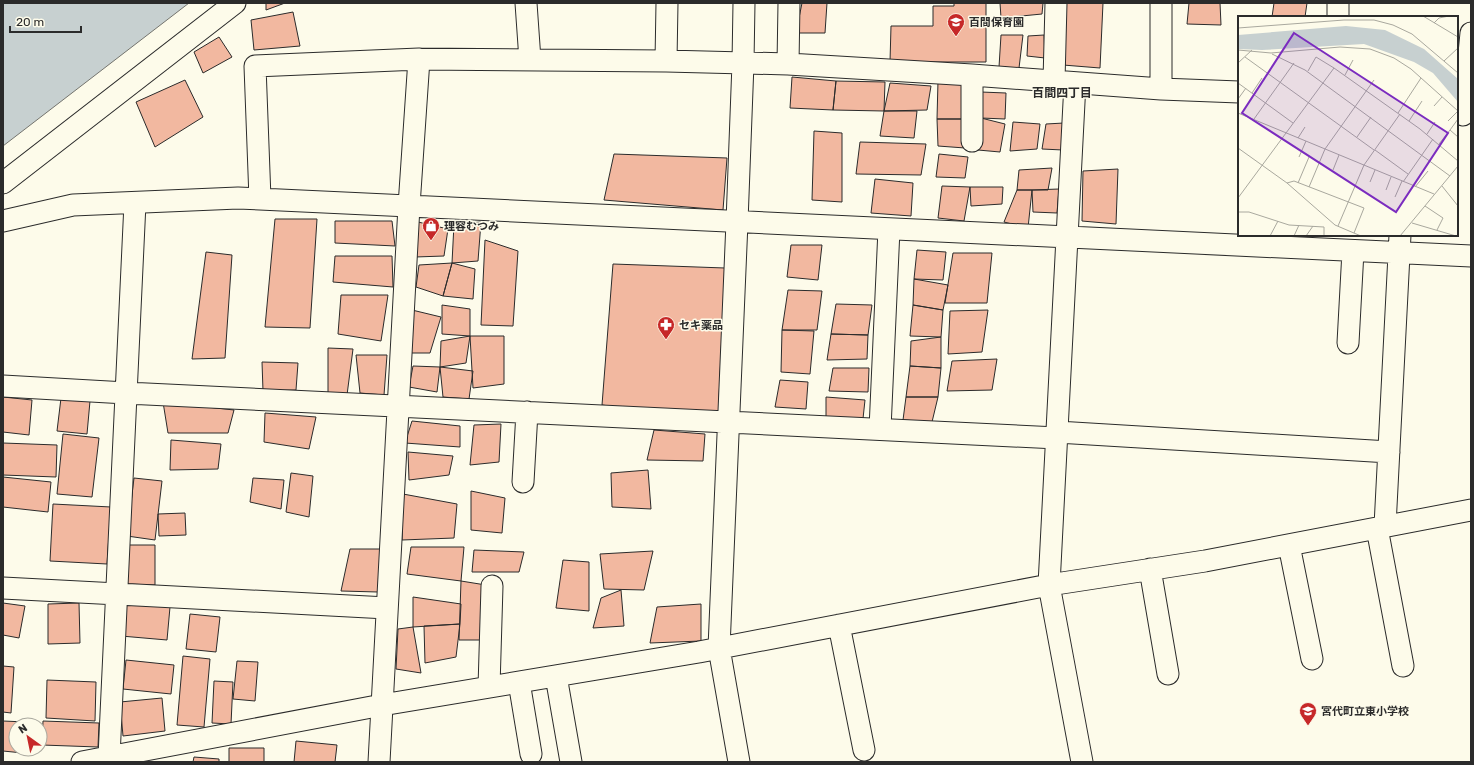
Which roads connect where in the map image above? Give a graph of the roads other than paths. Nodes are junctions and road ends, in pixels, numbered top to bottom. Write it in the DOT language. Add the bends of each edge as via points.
graph roads {
  1 [pos="235,3"];
  2 [pos="526,3"];
  3 [pos="667,3"];
  4 [pos="744,3"];
  5 [pos="789,3"];
  6 [pos="1056,3"];
  7 [pos="1161,3"];
  8 [pos="1338,3"];
  9 [pos="1338,16"];
  10 [pos="1471,33"];
  11 [pos="419,59"];
  12 [pos="530,60"];
  13 [pos="666,61"];
  14 [pos="743,63"];
  15 [pos="788,64"];
  16 [pos="972,75"];
  17 [pos="1054,81"];
  18 [pos="1076,83"];
  19 [pos="1161,89"];
  20 [pos="1238,92"];
  21 [pos="1464,115"];
  22 [pos="972,141"];
  23 [pos="3,183"];
  24 [pos="260,199"];
  25 [pos="135,203"];
  26 [pos="409,206"];
  27 [pos="3,221"];
  28 [pos="737,222"];
  29 [pos="889,229"];
  30 [pos="1067,237"];
  31 [pos="1399,244"];
  32 [pos="1353,251"];
  33 [pos="1471,256"];
  34 [pos="1348,343"];
  35 [pos="3,386"];
  36 [pos="126,393"];
  37 [pos="398,406"];
  38 [pos="527,412"];
  39 [pos="728,422"];
  40 [pos="880,429"];
  41 [pos="1057,435"];
  42 [pos="1389,452"];
  43 [pos="523,482"];
  44 [pos="1471,510"];
  45 [pos="1381,527"];
  46 [pos="1289,545"];
  47 [pos="1150,569"];
  48 [pos="1049,585"];
  49 [pos="492,586"];
  50 [pos="3,588"];
  51 [pos="117,594"];
  52 [pos="387,608"];
  53 [pos="839,625"];
  54 [pos="719,648"];
  55 [pos="1312,659"];
  56 [pos="1403,666"];
  57 [pos="1168,674"];
  58 [pos="556,676"];
  59 [pos="519,682"];
  60 [pos="489,687"];
  61 [pos="382,705"];
  62 [pos="864,750"];
  63 [pos="531,754"];
  64 [pos="109,757"];
  65 [pos="82,762"];
  66 [pos="379,762"];
  67 [pos="572,762"];
  68 [pos="739,762"];
  69 [pos="1082,762"];
  1 -- 23 [label="street"];
  2 -- 12 [label="street"];
  3 -- 13 [label="street"];
  4 -- 14 [label="street"];
  5 -- 15 [label="street"];
  6 -- 17 [label="street"];
  7 -- 19 [label="street"];
  8 -- 9 [label="street"];
  10 -- 21 [label="street"];
  11 -- 12 [label="street"];
  11 -- 24 [label="street" via="255,66"];
  11 -- 26 [label="street"];
  12 -- 13 [label="street"];
  13 -- 14 [label="street"];
  14 -- 15 [label="street"];
  14 -- 28 [label="street"];
  15 -- 16 [label="street"];
  16 -- 17 [label="street"];
  16 -- 22 [label="street"];
  17 -- 18 [label="street"];
  18 -- 19 [label="street"];
  18 -- 30 [label="street"];
  19 -- 20 [label="street"];
  24 -- 25 [label="street"];
  24 -- 26 [label="street"];
  25 -- 27 [label="street" via="73,205"];
  25 -- 36 [label="street"];
  26 -- 28 [label="street"];
  26 -- 37 [label="street"];
  28 -- 29 [label="street"];
  28 -- 39 [label="street"];
  29 -- 30 [label="street"];
  29 -- 40 [label="street"];
  30 -- 32 [label="street"];
  30 -- 41 [label="street"];
  31 -- 32 [label="street"];
  31 -- 33 [label="street"];
  31 -- 42 [label="street"];
  32 -- 34 [label="street"];
  35 -- 36 [label="street"];
  36 -- 37 [label="street"];
  36 -- 51 [label="street"];
  37 -- 38 [label="street"];
  37 -- 52 [label="street"];
  38 -- 39 [label="street"];
  38 -- 43 [label="street"];
  39 -- 40 [label="street"];
  39 -- 54 [label="street"];
  40 -- 41 [label="street"];
  41 -- 42 [label="street"];
  41 -- 48 [label="street"];
  42 -- 45 [label="street"];
  44 -- 45 [label="street"];
  45 -- 46 [label="street"];
  45 -- 56 [label="street"];
  46 -- 47 [label="street"];
  46 -- 55 [label="street"];
  47 -- 48 [label="street"];
  47 -- 57 [label="street"];
  48 -- 53 [label="street"];
  48 -- 69 [label="street"];
  49 -- 60 [label="street"];
  50 -- 51 [label="street"];
  51 -- 52 [label="street"];
  51 -- 64 [label="street"];
  52 -- 61 [label="street"];
  53 -- 54 [label="street"];
  53 -- 62 [label="street"];
  54 -- 58 [label="street"];
  54 -- 68 [label="street"];
  58 -- 59 [label="street"];
  58 -- 67 [label="street"];
  59 -- 60 [label="street"];
  59 -- 63 [label="street"];
  60 -- 61 [label="street"];
  61 -- 64 [label="street"];
  61 -- 66 [label="street"];
  64 -- 65 [label="street"];
}
